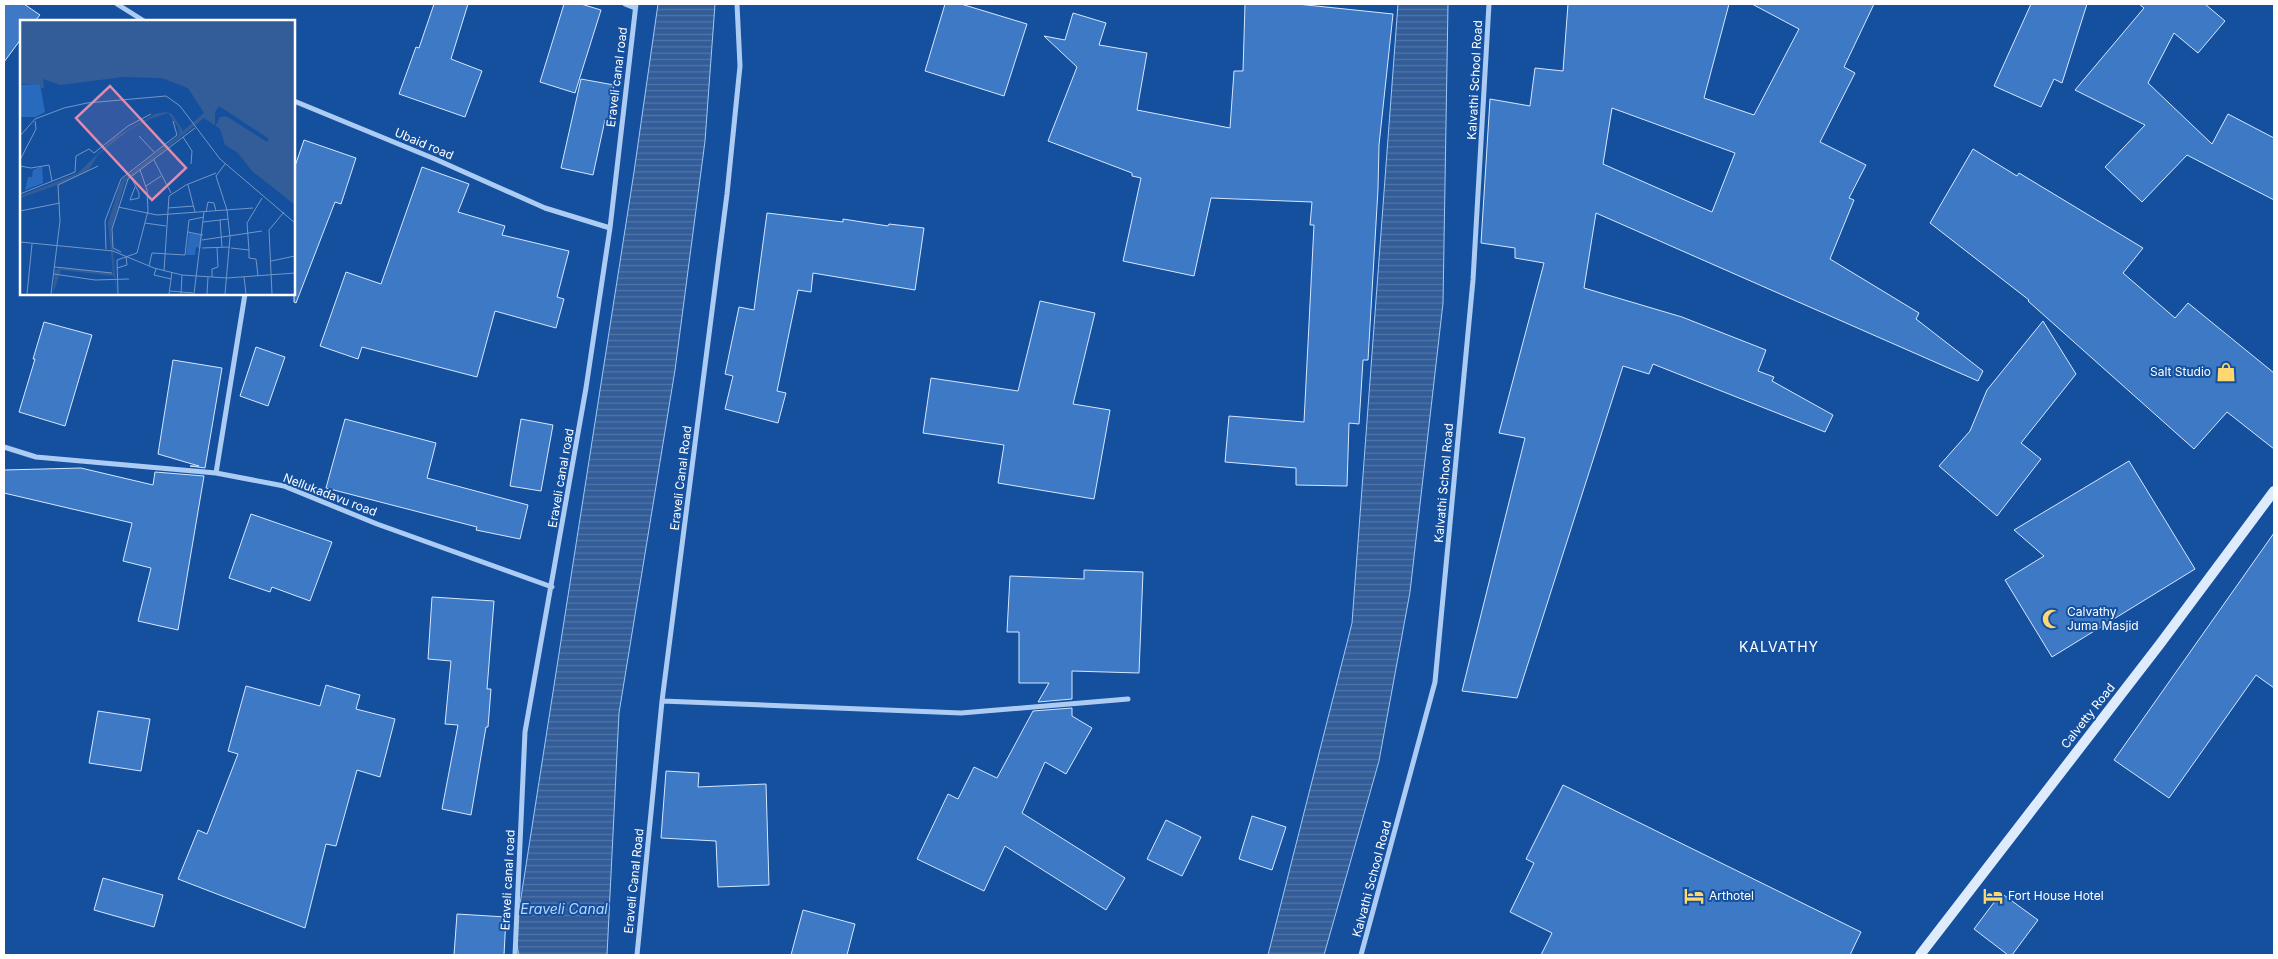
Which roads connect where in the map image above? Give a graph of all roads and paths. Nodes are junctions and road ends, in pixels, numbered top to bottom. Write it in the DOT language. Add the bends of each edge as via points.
graph roads {
  1 [pos="117,4"];
  2 [pos="625,4"];
  3 [pos="737,4"];
  4 [pos="1490,4"];
  5 [pos="636,6"];
  6 [pos="142,20"];
  7 [pos="295,101"];
  8 [pos="610,228"];
  9 [pos="245,295"];
  10 [pos="4,447"];
  11 [pos="216,473"];
  12 [pos="2274,491"];
  13 [pos="552,587"];
  14 [pos="1128,699"];
  15 [pos="662,701"];
  16 [pos="515,955"];
  17 [pos="637,955"];
  18 [pos="1361,955"];
  19 [pos="1920,955"];
  1 -- 6 [label="street"];
  2 -- 5 [label="street"];
  3 -- 15 [label="street, Eraveli Canal Road" via="740,66 725,211"];
  4 -- 18 [label="street, Kalvathi School Road" via="1473,280 1435,682"];
  5 -- 8 [label="street, Eraveli canal road"];
  7 -- 8 [label="street, Ubaid road" via="435,158 545,208"];
  8 -- 13 [label="street, Eraveli canal road"];
  9 -- 11 [label="street"];
  10 -- 11 [label="street, Nellukadavu road" via="36,457"];
  11 -- 13 [label="street, Nellukadavu road" via="284,486 377,524"];
  12 -- 19 [label="street, Calvetty Road"];
  13 -- 16 [label="street, Eraveli canal road" via="525,732"];
  14 -- 15 [label="street" via="961,714"];
  15 -- 17 [label="street, Eraveli Canal Road"];
}
